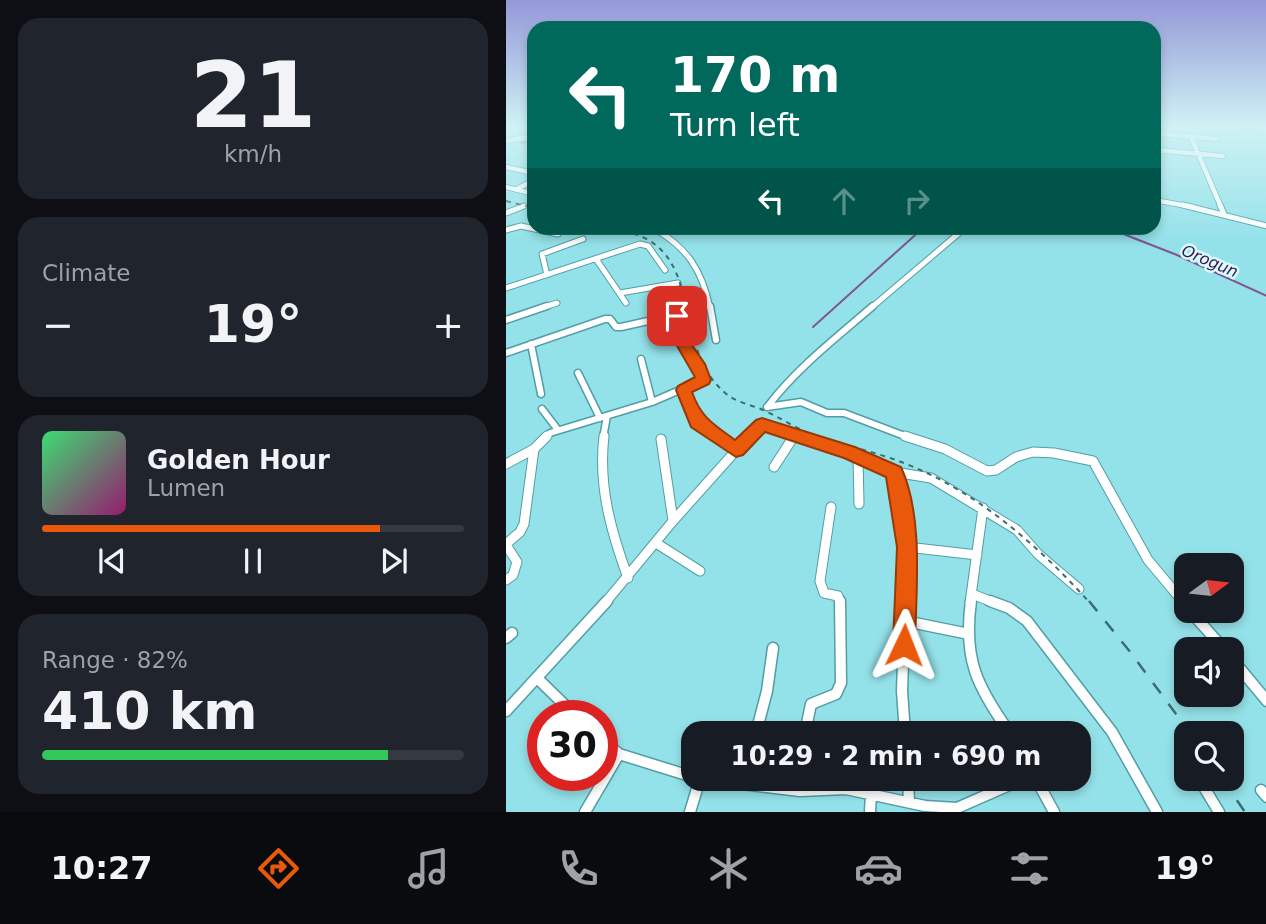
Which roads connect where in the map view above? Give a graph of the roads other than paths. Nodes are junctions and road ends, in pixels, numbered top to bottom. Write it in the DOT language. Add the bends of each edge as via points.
graph roads {
  1 [pos="1202,164"];
  2 [pos="506,167"];
  3 [pos="527,172"];
  4 [pos="527,184"];
  5 [pos="506,187"];
  6 [pos="516,190"];
  7 [pos="527,192"];
  8 [pos="1161,201"];
  9 [pos="524,206"];
  10 [pos="506,213"];
  11 [pos="1224,214"];
  12 [pos="1266,226"];
  13 [pos="527,227"];
  14 [pos="506,230"];
  15 [pos="665,235"];
  16 [pos="957,235"];
  17 [pos="583,239"];
  18 [pos="596,259"];
  19 [pos="665,270"];
  20 [pos="547,275"];
  21 [pos="678,283"];
  22 [pos="506,288"];
  23 [pos="620,293"];
  24 [pos="557,303"];
  25 [pos="626,303"];
  26 [pos="506,320"];
  27 [pos="717,340"];
  28 [pos="531,344"];
  29 [pos="506,353"];
  30 [pos="641,359"];
  31 [pos="578,373"];
  32 [pos="683,390"];
  33 [pos="541,394"];
  34 [pos="652,402"];
  35 [pos="542,409"];
  36 [pos="603,417"];
  37 [pos="558,430"];
  38 [pos="795,435"];
  39 [pos="661,439"];
  40 [pos="534,449"];
  41 [pos="736,450"];
  42 [pos="858,456"];
  43 [pos="506,464"];
  44 [pos="774,467"];
  45 [pos="894,472"];
  46 [pos="859,504"];
  47 [pos="831,507"];
  48 [pos="983,508"];
  49 [pos="673,521"];
  50 [pos="656,543"];
  51 [pos="506,545"];
  52 [pos="907,547"];
  53 [pos="977,555"];
  54 [pos="700,571"];
  55 [pos="628,578"];
  56 [pos="506,580"];
  57 [pos="1079,589"];
  58 [pos="1174,592"];
  59 [pos="972,594"];
  60 [pos="905,621"];
  61 [pos="1201,623"];
  62 [pos="969,635"];
  63 [pos="1213,637"];
  64 [pos="773,648"];
  65 [pos="1244,674"];
  66 [pos="536,678"];
  67 [pos="559,700"];
  68 [pos="1266,701"];
  69 [pos="506,711"];
  70 [pos="759,721"];
  71 [pos="807,721"];
  72 [pos="904,721"];
  73 [pos="1001,721"];
  74 [pos="619,754"];
  75 [pos="681,773"];
  76 [pos="696,791"];
  77 [pos="858,791"];
  78 [pos="909,791"];
  79 [pos="997,791"];
  80 [pos="1043,791"];
  81 [pos="1206,791"];
  82 [pos="871,793"];
  83 [pos="909,802"];
  84 [pos="957,810"];
  85 [pos="585,812"];
  86 [pos="690,812"];
  87 [pos="870,812"];
  88 [pos="1054,812"];
  89 [pos="1157,812"];
  90 [pos="1219,812"];
  1 -- 11 [label="street"];
  2 -- 3 [label="street"];
  4 -- 6 [label="street"];
  5 -- 6 [label="street"];
  6 -- 7 [label="street"];
  8 -- 11 [label="street"];
  9 -- 10 [label="street"];
  11 -- 12 [label="street"];
  13 -- 14 [label="street"];
  15 -- 27 [label="street" via="692,255 707,290"];
  16 -- 58 [label="street" via="809,361 767,407 801,402 827,413 844,413 945,449 987,471 1031,453 1093,461 1148,561"];
  17 -- 20 [label="street" via="542,254"];
  18 -- 19 [label="street" via="647,245"];
  18 -- 20 [label="street"];
  18 -- 23 [label="street"];
  20 -- 22 [label="street"];
  21 -- 23 [label="street"];
  23 -- 25 [label="street"];
  24 -- 26 [label="street"];
  28 -- 29 [label="street"];
  28 -- 32 [label="street" via="605,319 621,327 677,316 680,339 703,380"];
  28 -- 33 [label="street"];
  30 -- 34 [label="street"];
  31 -- 36 [label="street"];
  32 -- 34 [label="street"];
  32 -- 41 [label="street" via="697,422"];
  34 -- 36 [label="street"];
  35 -- 37 [label="street"];
  36 -- 37 [label="street"];
  36 -- 55 [label="street" via="600,472 604,507"];
  37 -- 40 [label="street"];
  38 -- 41 [label="street" via="760,425"];
  38 -- 42 [label="street"];
  38 -- 44 [label="street"];
  39 -- 49 [label="street" via="667,457 666,498"];
  40 -- 43 [label="street"];
  40 -- 51 [label="street" via="524,524"];
  41 -- 49 [label="street"];
  42 -- 45 [label="street"];
  42 -- 46 [label="street"];
  45 -- 48 [label="street" via="931,478"];
  45 -- 52 [label="street"];
  47 -- 71 [label="street" via="820,581 824,593 840,600 841,683 836,694 810,705"];
  48 -- 53 [label="street"];
  48 -- 57 [label="street" via="1017,530"];
  49 -- 50 [label="street"];
  50 -- 54 [label="street"];
  50 -- 55 [label="street"];
  51 -- 56 [label="street" via="517,562"];
  52 -- 53 [label="street"];
  52 -- 60 [label="street"];
  53 -- 59 [label="street"];
  55 -- 66 [label="street"];
  59 -- 62 [label="street"];
  59 -- 89 [label="street" via="1009,608 1027,621 1112,732"];
  60 -- 62 [label="street"];
  60 -- 72 [label="street"];
  61 -- 63 [label="street"];
  62 -- 73 [label="street" via="970,660 983,695"];
  64 -- 70 [label="street"];
  65 -- 68 [label="street"];
  66 -- 67 [label="street"];
  66 -- 69 [label="street"];
  74 -- 75 [label="street"];
  74 -- 85 [label="street"];
  76 -- 86 [label="street"];
  77 -- 82 [label="street"];
  78 -- 83 [label="street"];
  79 -- 84 [label="street"];
  80 -- 88 [label="street"];
  81 -- 90 [label="street"];
  82 -- 83 [label="street"];
  82 -- 87 [label="street"];
  83 -- 84 [label="street"];
}
